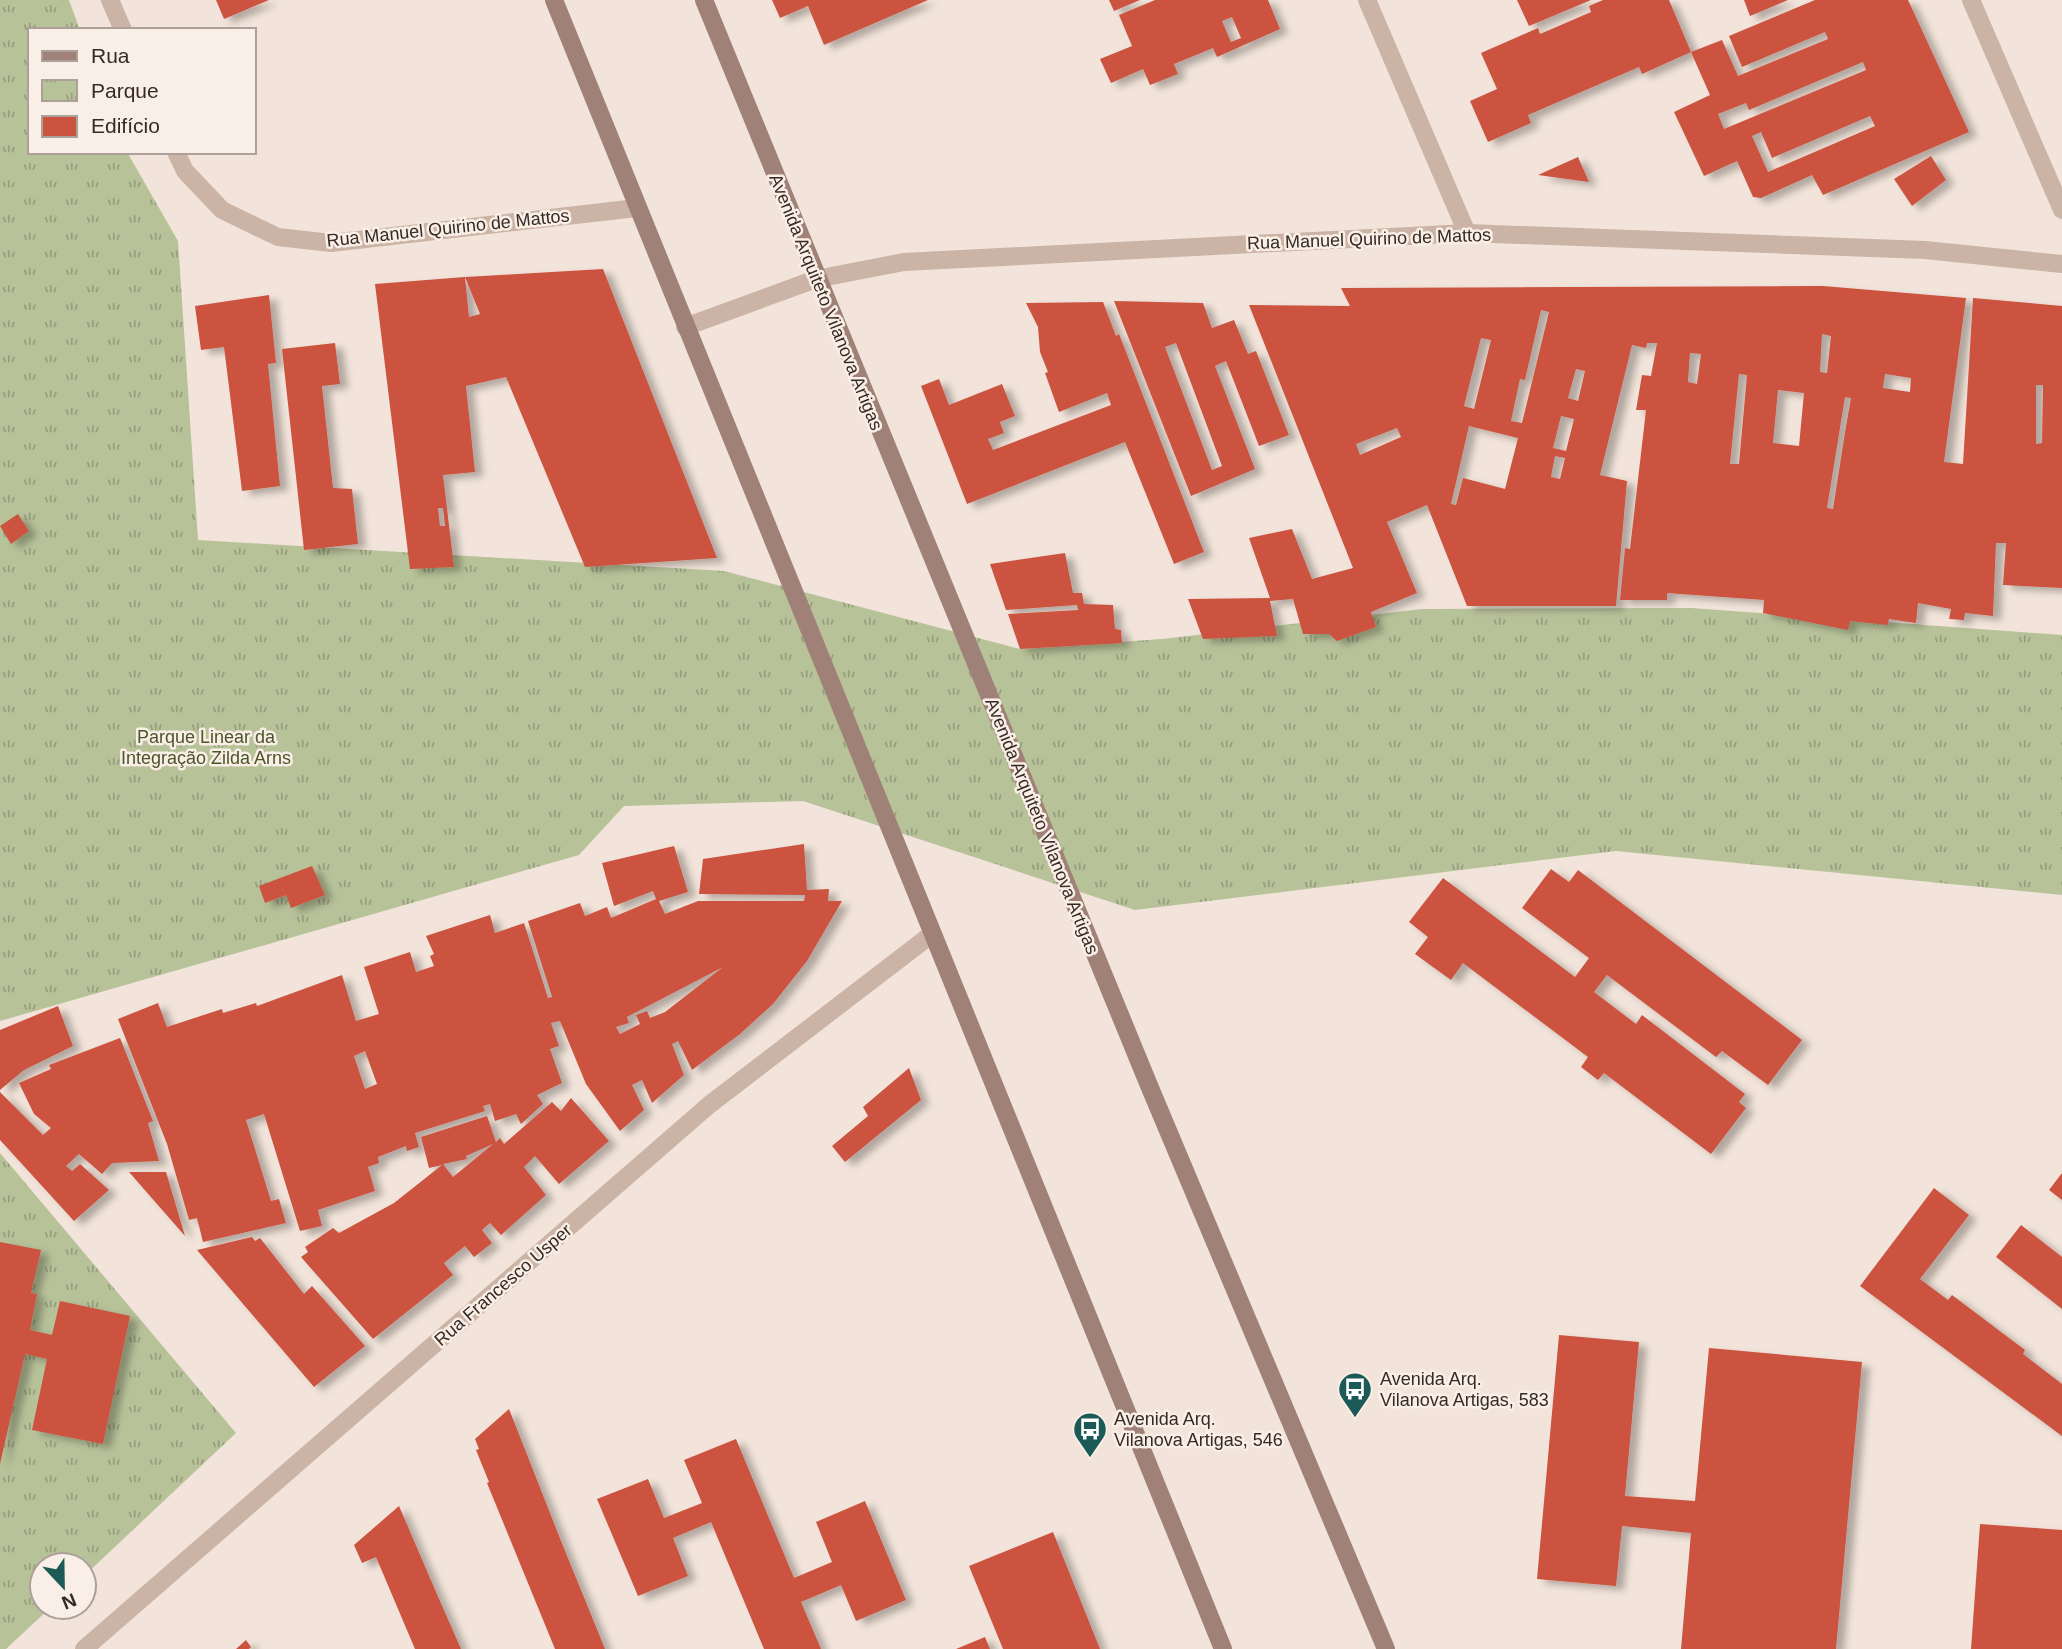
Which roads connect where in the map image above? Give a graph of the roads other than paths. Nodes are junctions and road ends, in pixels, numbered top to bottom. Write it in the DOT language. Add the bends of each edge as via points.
graph roads {
  1 [pos="110,0"];
  2 [pos="554,0"];
  3 [pos="704,0"];
  4 [pos="1367,0"];
  5 [pos="1971,0"];
  6 [pos="122,28"];
  7 [pos="177,154"];
  8 [pos="637,208"];
  9 [pos="2062,211"];
  10 [pos="1467,233"];
  11 [pos="2062,264"];
  12 [pos="816,279"];
  13 [pos="685,327"];
  14 [pos="932,934"];
  15 [pos="85,1649"];
  16 [pos="1223,1649"];
  17 [pos="1386,1649"];
  1 -- 6 [label="street"];
  2 -- 8 [label="main road"];
  3 -- 12 [label="main road, Avenida Arquiteto Vilanova Artigas"];
  4 -- 10 [label="street"];
  5 -- 9 [label="street"];
  7 -- 8 [label="street, Rua Manuel Quirino de Mattos" via="185,171 222,210 278,237 331,243"];
  8 -- 13 [label="main road"];
  10 -- 11 [label="street, Rua Manuel Quirino de Mattos" via="1925,250"];
  10 -- 12 [label="street, Rua Manuel Quirino de Mattos" via="904,262"];
  12 -- 13 [label="street, Rua Manuel Quirino de Mattos"];
  12 -- 17 [label="main road, Avenida Arquiteto Vilanova Artigas"];
  13 -- 14 [label="main road"];
  14 -- 15 [label="street, Rua Francesco Usper" via="709,1105"];
  14 -- 16 [label="main road"];
}
